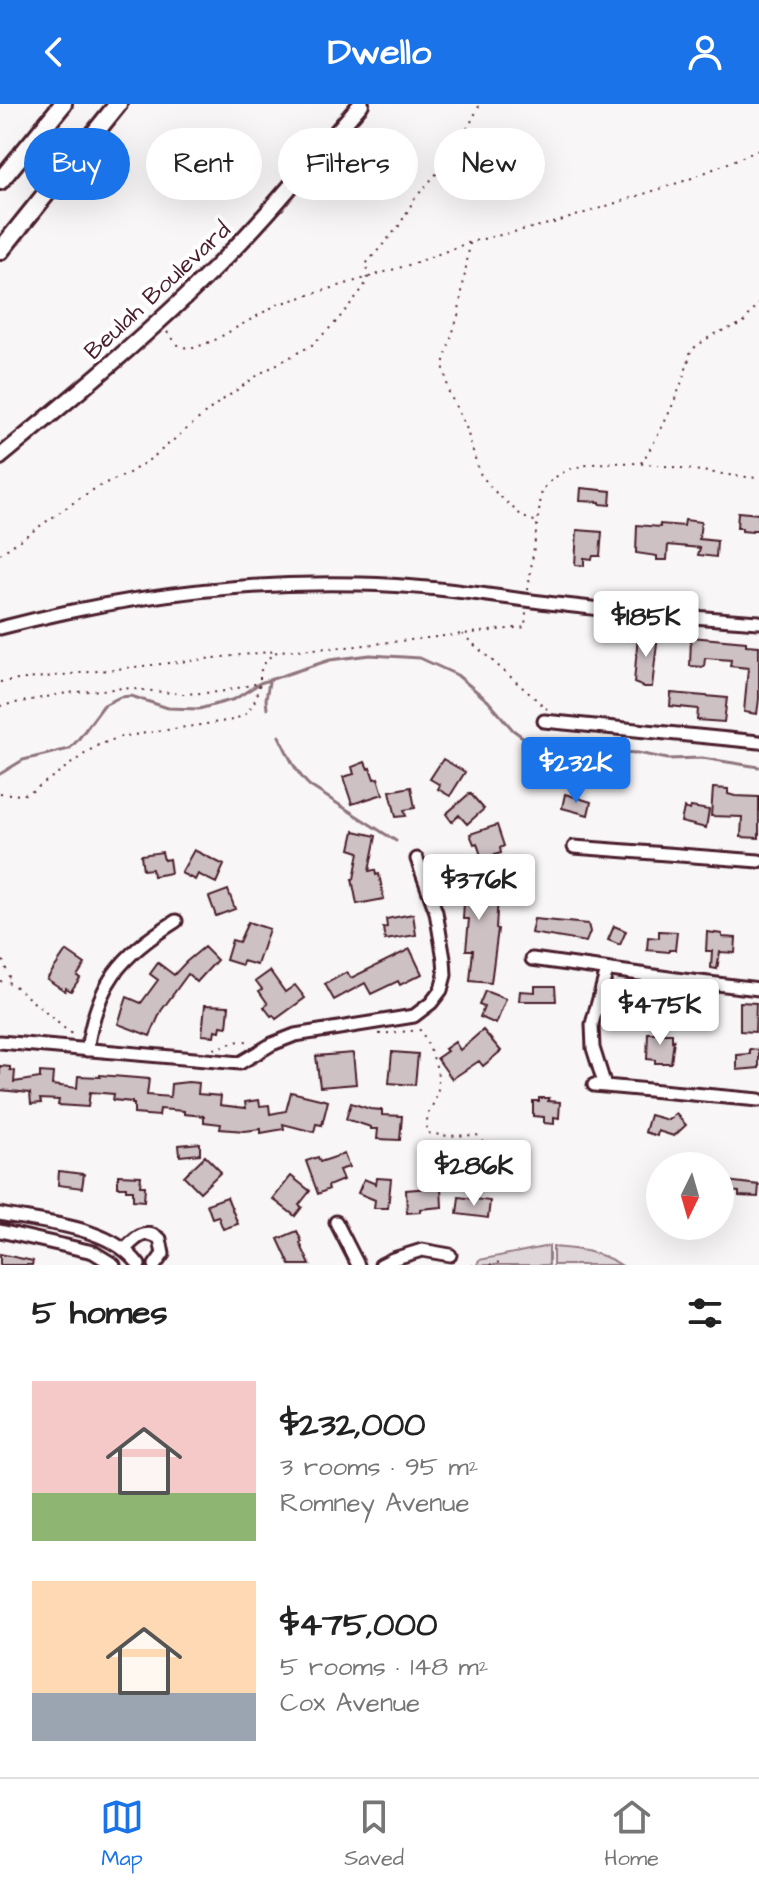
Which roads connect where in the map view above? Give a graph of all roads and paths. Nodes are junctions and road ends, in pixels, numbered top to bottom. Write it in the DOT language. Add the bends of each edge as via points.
graph roads {
  1 [pos="63,104"];
  2 [pos="118,104"];
  3 [pos="361,104"];
  4 [pos="480,104"];
  5 [pos="759,150"];
  6 [pos="0,181"];
  7 [pos="470,242"];
  8 [pos="0,251"];
  9 [pos="368,277"];
  10 [pos="759,303"];
  11 [pos="159,322"];
  12 [pos="0,457"];
  13 [pos="640,464"];
  14 [pos="759,478"];
  15 [pos="537,522"];
  16 [pos="0,554"];
  17 [pos="527,599"];
  18 [pos="759,622"];
  19 [pos="0,628"];
  20 [pos="462,634"];
  21 [pos="278,651"];
  22 [pos="0,682"];
  23 [pos="260,683"];
  24 [pos="0,706"];
  25 [pos="544,721"];
  26 [pos="563,723"];
  27 [pos="759,742"];
  28 [pos="0,793"];
  29 [pos="574,847"];
  30 [pos="417,859"];
  31 [pos="759,861"];
  32 [pos="176,921"];
  33 [pos="0,953"];
  34 [pos="532,959"];
  35 [pos="607,970"];
  36 [pos="0,981"];
  37 [pos="11,983"];
  38 [pos="759,989"];
  39 [pos="374,1035"];
  40 [pos="0,1042"];
  41 [pos="88,1044"];
  42 [pos="257,1044"];
  43 [pos="203,1050"];
  44 [pos="759,1100"];
  45 [pos="503,1164"];
  46 [pos="0,1214"];
  47 [pos="336,1222"];
  48 [pos="0,1231"];
  49 [pos="125,1249"];
  50 [pos="450,1255"];
  51 [pos="114,1265"];
  52 [pos="139,1265"];
  53 [pos="155,1265"];
  54 [pos="358,1265"];
  55 [pos="381,1265"];
  56 [pos="490,1265"];
  57 [pos="502,1265"];
  1 -- 6 [label="highway"];
  2 -- 8 [label="highway"];
  3 -- 11 [label="main road, Beulah Boulevard" via="257,224"];
  4 -- 9 [label="path" via="437,173 366,264"];
  5 -- 7 [label="path" via="687,180 557,222"];
  7 -- 9 [label="path"];
  7 -- 15 [label="path" via="458,316 443,364 446,381 479,472 523,517"];
  9 -- 11 [label="path" via="276,305 194,348 180,347"];
  9 -- 16 [label="path" via="312,345 261,373 152,458 83,496"];
  10 -- 13 [label="path" via="743,323 691,350 657,440"];
  11 -- 12 [label="main road, Beulah Boulevard"];
  13 -- 14 [label="path"];
  13 -- 15 [label="path" via="613,462 565,471 542,490"];
  15 -- 17 [label="path"];
  17 -- 18 [label="street"];
  17 -- 19 [label="street" via="395,585 278,584 109,604"];
  17 -- 20 [label="path" via="525,627"];
  20 -- 21 [label="path"];
  20 -- 26 [label="path"];
  21 -- 22 [label="path"];
  21 -- 23 [label="path" via="267,659"];
  23 -- 24 [label="path" via="183,694 124,688 67,693"];
  23 -- 28 [label="path" via="246,714 233,720 120,737 96,746 31,792"];
  25 -- 26 [label="street"];
  26 -- 27 [label="street"];
  29 -- 31 [label="street"];
  30 -- 41 [label="street" via="436,912 445,975 441,990 414,1016 295,1035 240,1063"];
  32 -- 41 [label="street" via="122,962 94,1013"];
  33 -- 37 [label="path"];
  34 -- 35 [label="street"];
  35 -- 38 [label="street"];
  35 -- 44 [label="street" via="592,1024 600,1085"];
  36 -- 37 [label="path"];
  37 -- 41 [label="path"];
  39 -- 45 [label="path" via="421,1030 437,1067 427,1133 477,1135"];
  40 -- 41 [label="street"];
  42 -- 43 [label="path" via="230,1042"];
  46 -- 49 [label="street" via="90,1232"];
  47 -- 54 [label="street"];
  48 -- 51 [label="street" via="93,1252"];
  49 -- 52 [label="street"];
  49 -- 53 [label="street" via="137,1237 154,1234 163,1247"];
  50 -- 55 [label="street" via="422,1250"];
  56 -- 57 [label="path"];
}
